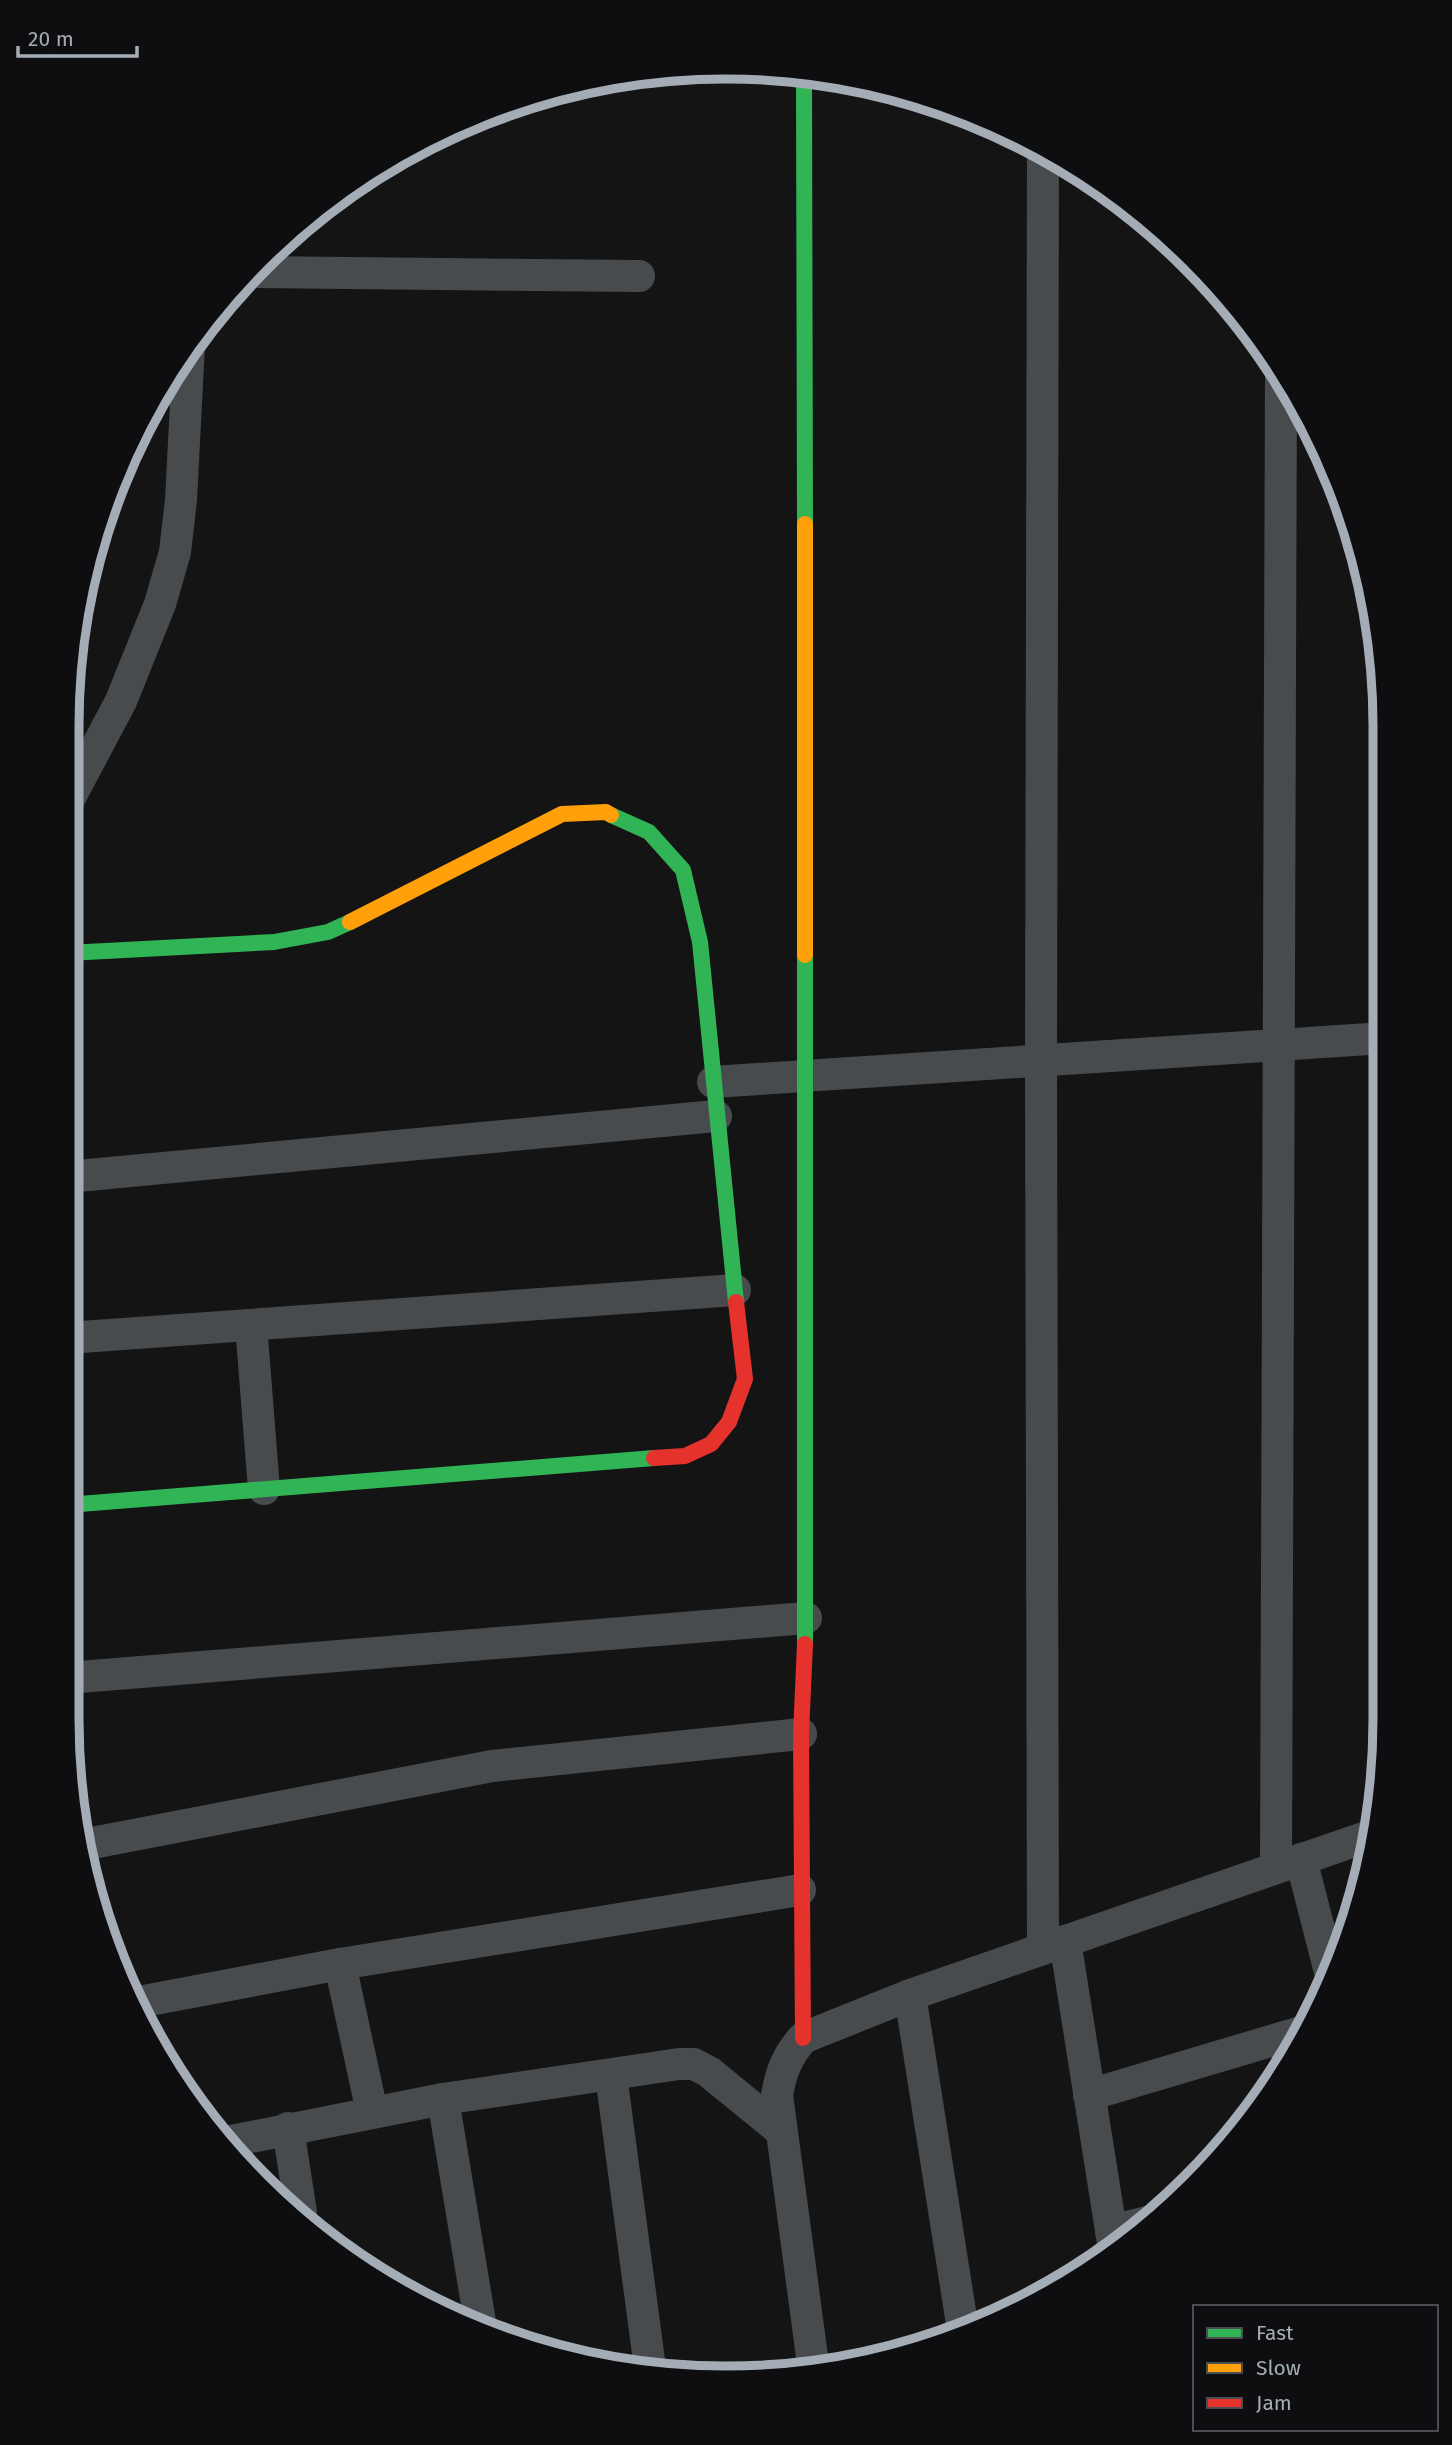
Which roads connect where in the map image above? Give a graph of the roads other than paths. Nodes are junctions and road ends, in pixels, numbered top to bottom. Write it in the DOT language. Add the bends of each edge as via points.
graph roads {
  1 [pos="804,83"];
  2 [pos="1042,161"];
  3 [pos="264,272"];
  4 [pos="639,276"];
  5 [pos="188,366"];
  6 [pos="1281,392"];
  7 [pos="79,773"];
  8 [pos="79,952"];
  9 [pos="1373,1039"];
  10 [pos="1278,1044"];
  11 [pos="1041,1060"];
  12 [pos="806,1075"];
  13 [pos="713,1082"];
  14 [pos="716,1116"];
  15 [pos="79,1176"];
  16 [pos="736,1290"];
  17 [pos="251,1325"];
  18 [pos="79,1337"];
  19 [pos="264,1489"];
  20 [pos="79,1504"];
  21 [pos="806,1618"];
  22 [pos="79,1677"];
  23 [pos="801,1734"];
  24 [pos="1362,1839"];
  25 [pos="91,1843"];
  26 [pos="1288,1863"];
  27 [pos="800,1890"];
  28 [pos="1054,1945"];
  29 [pos="1326,1962"];
  30 [pos="340,1964"];
  31 [pos="910,1995"];
  32 [pos="143,2001"];
  33 [pos="1291,2035"];
  34 [pos="803,2038"];
  35 [pos="611,2075"];
  36 [pos="1089,2095"];
  37 [pos="443,2099"];
  38 [pos="373,2112"];
  39 [pos="288,2128"];
  40 [pos="780,2130"];
  41 [pos="234,2140"];
  42 [pos="300,2207"];
  43 [pos="1113,2237"];
  44 [pos="479,2317"];
  45 [pos="962,2322"];
  46 [pos="813,2361"];
  47 [pos="649,2362"];
  1 -- 12 [label="street"];
  2 -- 11 [label="street"];
  3 -- 4 [label="street"];
  5 -- 7 [label="street" via="175,552 160,604 121,701"];
  6 -- 10 [label="street"];
  8 -- 13 [label="street" via="274,942 328,932 562,814 606,812 649,832 683,870 700,942"];
  9 -- 10 [label="street"];
  10 -- 11 [label="street"];
  10 -- 26 [label="street"];
  11 -- 12 [label="street"];
  11 -- 28 [label="street"];
  12 -- 13 [label="street"];
  12 -- 21 [label="street"];
  13 -- 14 [label="street"];
  14 -- 15 [label="street"];
  14 -- 16 [label="street"];
  16 -- 17 [label="street"];
  16 -- 19 [label="street" via="745,1379 729,1422 711,1444 685,1456"];
  17 -- 18 [label="street"];
  17 -- 19 [label="street"];
  19 -- 20 [label="street"];
  21 -- 22 [label="street"];
  21 -- 23 [label="street"];
  23 -- 25 [label="street" via="492,1766"];
  23 -- 27 [label="street"];
  24 -- 26 [label="street"];
  26 -- 28 [label="street"];
  26 -- 29 [label="street"];
  27 -- 30 [label="street"];
  27 -- 34 [label="street"];
  28 -- 31 [label="street"];
  28 -- 36 [label="street"];
  30 -- 32 [label="street"];
  30 -- 38 [label="street"];
  31 -- 34 [label="street"];
  31 -- 45 [label="street"];
  33 -- 36 [label="street"];
  34 -- 40 [label="street" via="790,2052 781,2074 777,2095"];
  35 -- 37 [label="street"];
  35 -- 40 [label="street" via="694,2064 709,2071"];
  35 -- 47 [label="street"];
  36 -- 43 [label="street"];
  37 -- 38 [label="street"];
  37 -- 44 [label="street"];
  38 -- 39 [label="street"];
  39 -- 41 [label="street"];
  39 -- 42 [label="street"];
  40 -- 46 [label="street"];
}
